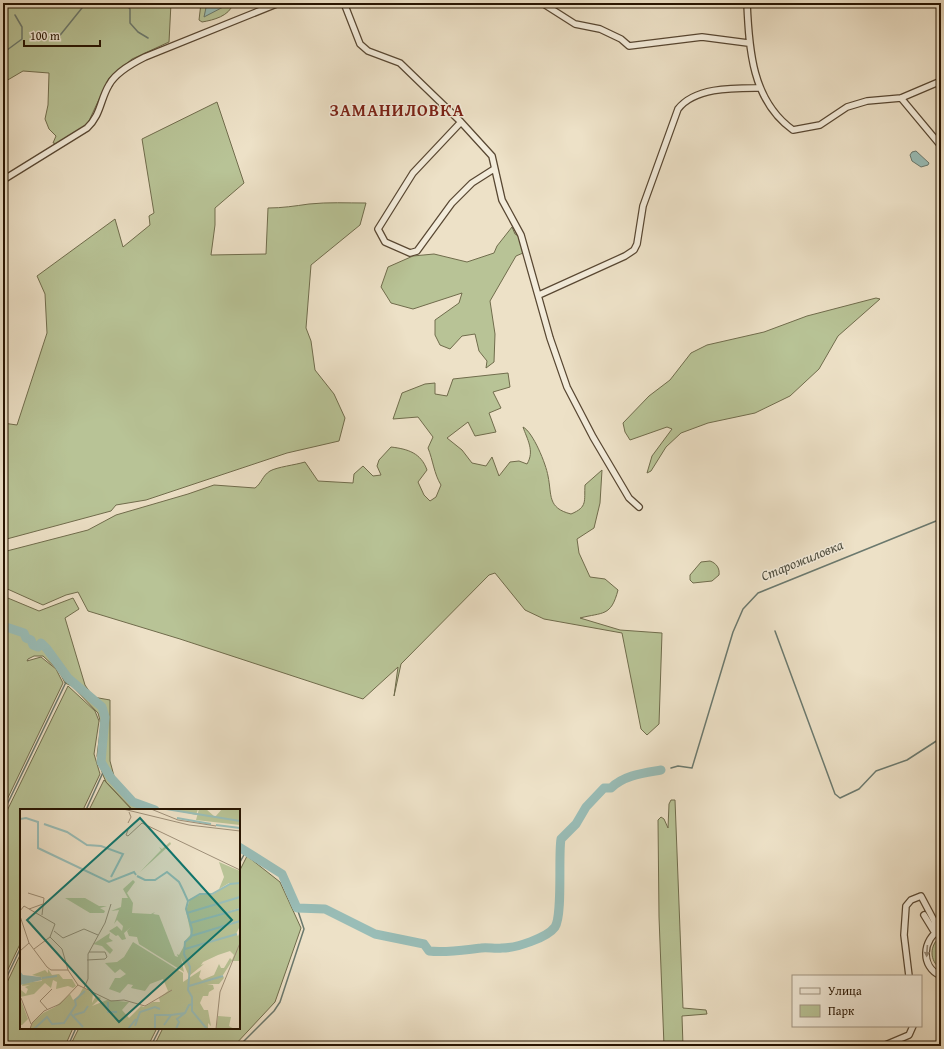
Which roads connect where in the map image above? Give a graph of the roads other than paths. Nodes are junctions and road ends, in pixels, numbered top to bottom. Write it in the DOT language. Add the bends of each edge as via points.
graph roads {
  1 [pos="278,3"];
  2 [pos="344,3"];
  3 [pos="542,3"];
  4 [pos="747,3"];
  5 [pos="748,43"];
  6 [pos="941,81"];
  7 [pos="759,88"];
  8 [pos="901,98"];
  9 [pos="461,122"];
  10 [pos="941,146"];
  11 [pos="494,169"];
  12 [pos="3,180"];
  13 [pos="539,295"];
  14 [pos="639,507"];
  15 [pos="924,915"];
  16 [pos="938,931"];
  17 [pos="908,975"];
  18 [pos="941,976"];
  19 [pos="913,1027"];
  20 [pos="883,1046"];
  1 -- 12 [label="street" via="145,56 132,64 112,80 97,116 87,128"];
  2 -- 9 [label="street" via="360,44 368,51 400,63"];
  3 -- 5 [label="street" via="575,24 600,28 632,47 702,37"];
  4 -- 5 [label="street"];
  5 -- 7 [label="street"];
  6 -- 8 [label="street"];
  7 -- 8 [label="street" via="783,122 793,130 820,125 847,107 867,101"];
  7 -- 13 [label="street" via="706,92 682,104 646,198 634,250"];
  8 -- 10 [label="street"];
  9 -- 11 [label="street" via="492,156"];
  9 -- 11 [label="street" via="413,173 385,216 378,229 384,242 410,253 417,251 452,203 472,183"];
  11 -- 13 [label="street" via="502,200 522,235"];
  13 -- 14 [label="street" via="567,387 629,498"];
  15 -- 16 [label="street"];
  16 -- 17 [label="street" via="921,896 911,900 904,911"];
  16 -- 18 [label="street, one-way" via="927,945 926,958 933,970"];
  19 -- 20 [label="street" via="909,1035"];
}
